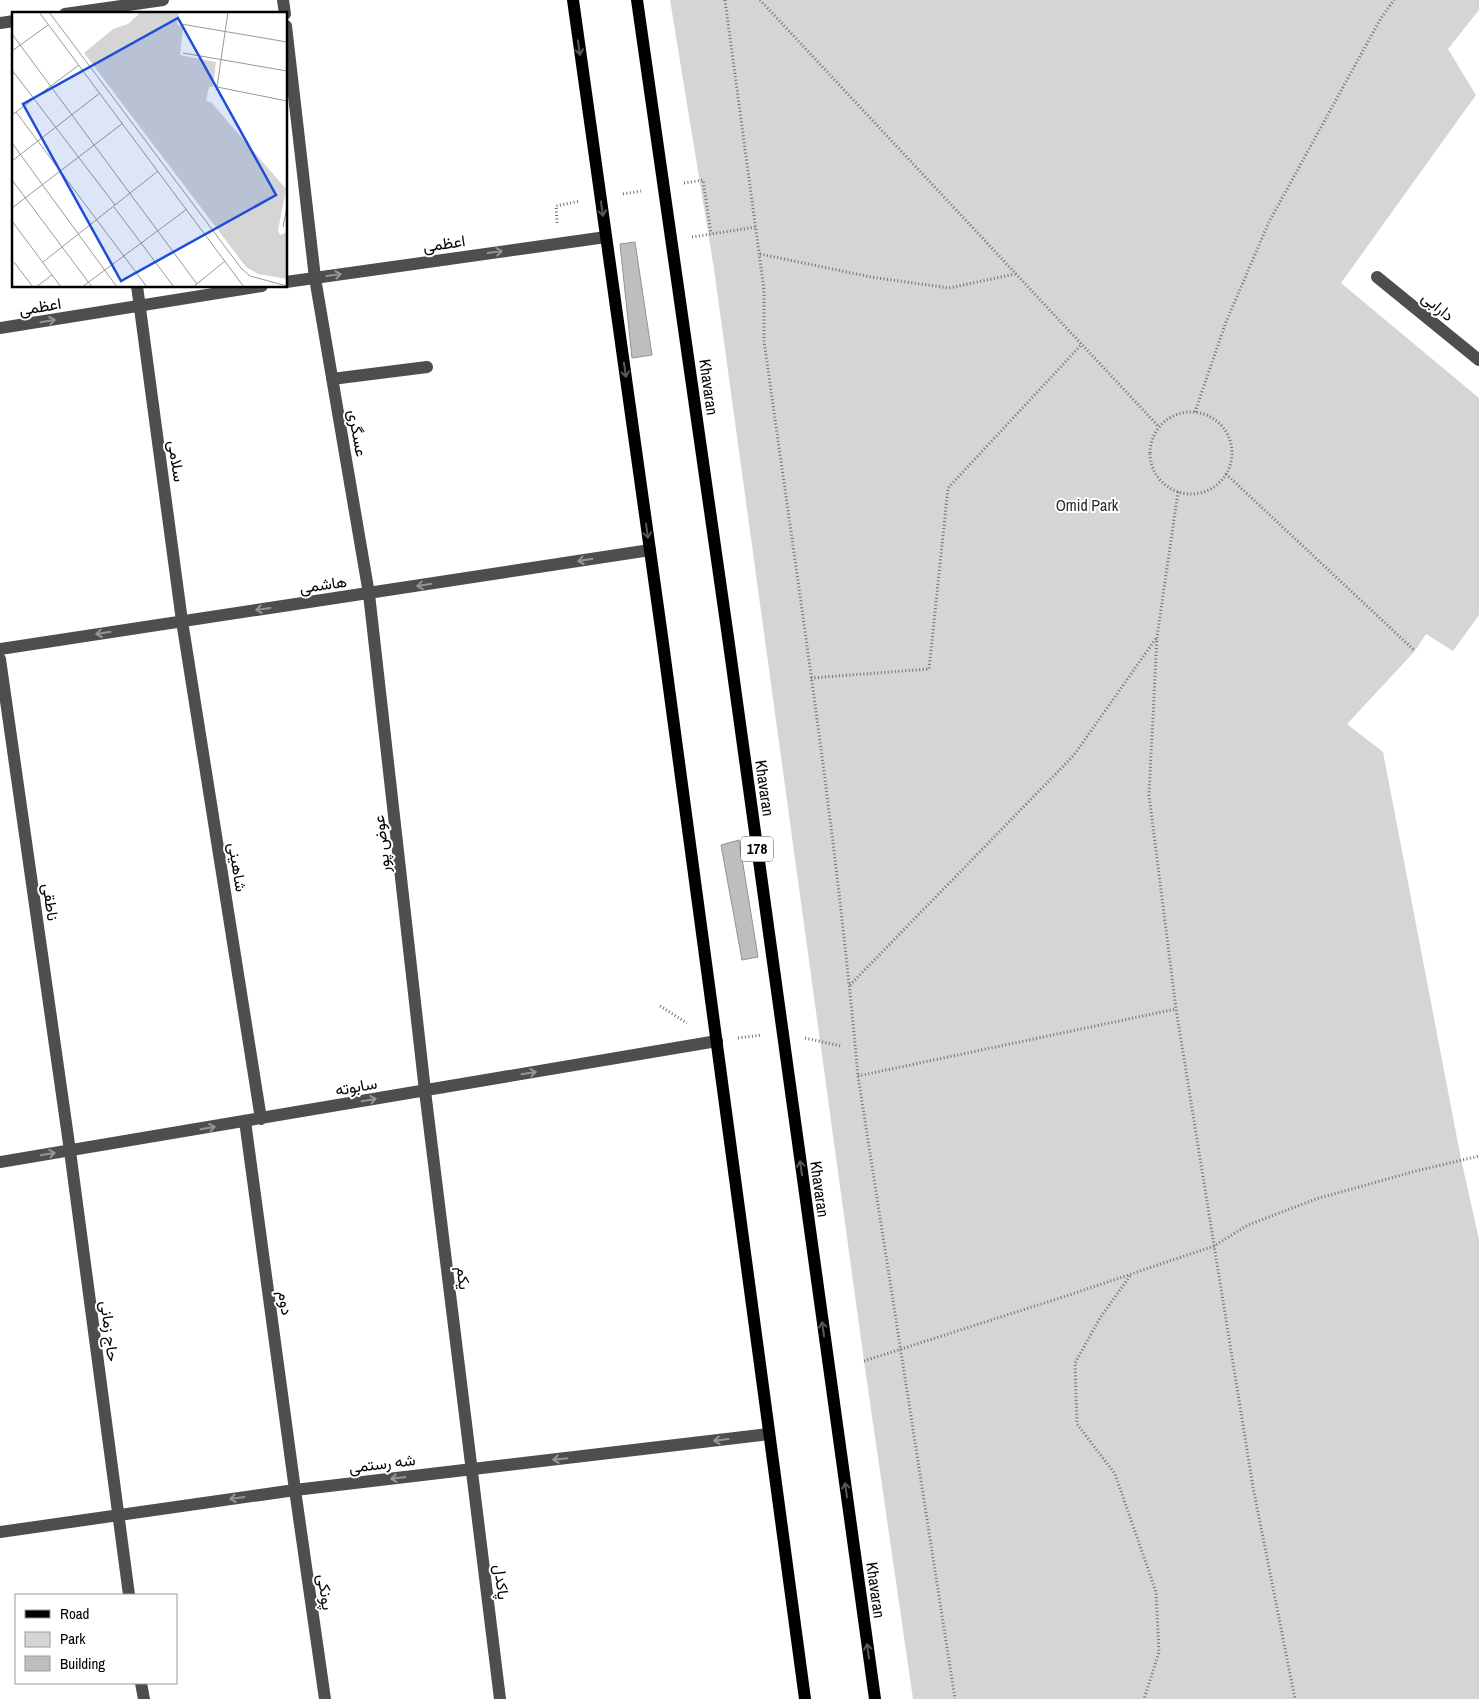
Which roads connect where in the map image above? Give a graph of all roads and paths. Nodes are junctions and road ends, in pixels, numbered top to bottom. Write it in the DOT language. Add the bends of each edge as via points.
graph roads {
  1 [pos="163,0"];
  2 [pos="572,0"];
  3 [pos="637,0"];
  4 [pos="726,0"];
  5 [pos="760,0"];
  6 [pos="1394,0"];
  7 [pos="94,8"];
  8 [pos="75,12"];
  9 [pos="288,43"];
  10 [pos="684,183"];
  11 [pos="644,190"];
  12 [pos="615,195"];
  13 [pos="586,200"];
  14 [pos="556,206"];
  15 [pos="756,227"];
  16 [pos="606,237"];
  17 [pos="760,254"];
  18 [pos="1016,274"];
  19 [pos="315,278"];
  20 [pos="1377,278"];
  21 [pos="288,282"];
  22 [pos="137,288"];
  23 [pos="250,288"];
  24 [pos="140,306"];
  25 [pos="0,328"];
  26 [pos="1082,344"];
  27 [pos="1479,360"];
  28 [pos="427,367"];
  29 [pos="332,379"];
  30 [pos="1195,412"];
  31 [pos="1159,427"];
  32 [pos="1226,474"];
  33 [pos="1178,492"];
  34 [pos="650,550"];
  35 [pos="369,594"];
  36 [pos="182,621"];
  37 [pos="1157,637"];
  38 [pos="0,649"];
  39 [pos="1415,651"];
  40 [pos="0,659"];
  41 [pos="811,678"];
  42 [pos="850,985"];
  43 [pos="660,1006"];
  44 [pos="1176,1009"];
  45 [pos="782,1032"];
  46 [pos="717,1041"];
  47 [pos="841,1046"];
  48 [pos="858,1076"];
  49 [pos="425,1091"];
  50 [pos="261,1118"];
  51 [pos="245,1121"];
  52 [pos="70,1150"];
  53 [pos="1479,1156"];
  54 [pos="0,1162"];
  55 [pos="1214,1246"];
  56 [pos="1130,1275"];
  57 [pos="901,1349"];
  58 [pos="864,1361"];
  59 [pos="770,1434"];
  60 [pos="472,1469"];
  61 [pos="295,1490"];
  62 [pos="118,1515"];
  63 [pos="0,1532"];
  64 [pos="129,1594"];
  65 [pos="141,1684"];
  66 [pos="144,1699"];
  67 [pos="325,1699"];
  68 [pos="500,1699"];
  69 [pos="805,1699"];
  70 [pos="875,1699"];
  71 [pos="955,1699"];
  72 [pos="1144,1699"];
  73 [pos="1295,1699"];
  1 -- 7 [label="street"];
  2 -- 16 [label="main road, one-way"];
  3 -- 45 [label="main road, Khavaran / 178"];
  4 -- 15 [label="path"];
  5 -- 18 [label="path"];
  6 -- 30 [label="path" via="1269,222 1226,322"];
  7 -- 8 [label="street"];
  9 -- 19 [label="street, عسگری"];
  10 -- 15 [label="path" via="703,180 711,234"];
  11 -- 12 [label="path"];
  13 -- 14 [label="path"];
  15 -- 17 [label="path"];
  19 -- 16 [label="street, اعظمی, one-way"];
  16 -- 34 [label="main road, one-way"];
  17 -- 18 [label="path" via="871,278 950,288"];
  17 -- 41 [label="path" via="764,341"];
  18 -- 26 [label="path"];
  19 -- 21 [label="street, اعظمی"];
  19 -- 29 [label="street, عسگری"];
  20 -- 27 [label="street, دارابی"];
  22 -- 24 [label="street, سلامی"];
  23 -- 24 [label="street, اعظمی"];
  25 -- 24 [label="street, اعظمی, one-way"];
  24 -- 36 [label="street, سلامی"];
  26 -- 31 [label="path"];
  26 -- 41 [label="path" via="948,488 929,669"];
  28 -- 29 [label="street"];
  29 -- 35 [label="street, عسگری"];
  30 -- 31 [label="path" via="1169,418"];
  30 -- 32 [label="path" via="1219,423 1227,435 1232,448"];
  31 -- 33 [label="path" via="1152,438 1151,464 1166,486"];
  32 -- 33 [label="path" via="1205,492"];
  32 -- 39 [label="path"];
  33 -- 37 [label="path"];
  34 -- 35 [label="street, هاشمی, one-way"];
  34 -- 46 [label="main road"];
  35 -- 36 [label="street, هاشمی, one-way"];
  35 -- 49 [label="street, عوض پور"];
  36 -- 38 [label="street, هاشمی, one-way"];
  36 -- 50 [label="street, شاهینی"];
  37 -- 42 [label="path" via="1074,755"];
  37 -- 44 [label="path" via="1149,795"];
  40 -- 52 [label="street, ناطقی"];
  41 -- 42 [label="path"];
  42 -- 48 [label="path"];
  43 -- 46 [label="path"];
  44 -- 48 [label="path"];
  44 -- 55 [label="path"];
  45 -- 46 [label="path"];
  45 -- 47 [label="path"];
  70 -- 45 [label="main road, Khavaran / 178, one-way"];
  49 -- 46 [label="street, سابوته, one-way"];
  46 -- 59 [label="main road"];
  48 -- 57 [label="path"];
  50 -- 49 [label="street, سابوته, one-way"];
  49 -- 60 [label="street, یکم"];
  50 -- 51 [label="street, سابوته"];
  52 -- 51 [label="street, سابوته, one-way"];
  51 -- 61 [label="street, دوم"];
  54 -- 52 [label="street, سابوته, one-way"];
  52 -- 62 [label="street, حاج زمانی"];
  53 -- 55 [label="path" via="1316,1199 1248,1225"];
  55 -- 56 [label="path"];
  55 -- 73 [label="path" via="1254,1487"];
  56 -- 57 [label="path"];
  56 -- 72 [label="path" via="1100,1318 1075,1363 1077,1424 1116,1474 1156,1592 1159,1652"];
  57 -- 58 [label="path"];
  57 -- 71 [label="path"];
  59 -- 60 [label="street, شه رستمی, one-way"];
  59 -- 69 [label="main road"];
  60 -- 61 [label="street, شه رستمی, one-way"];
  60 -- 68 [label="street, پاکدل"];
  61 -- 62 [label="street, شه رستمی, one-way"];
  61 -- 67 [label="street, پونکی"];
  62 -- 63 [label="street, شه رستمی"];
  62 -- 64 [label="street, حاج زمانی"];
  65 -- 66 [label="street"];
}
